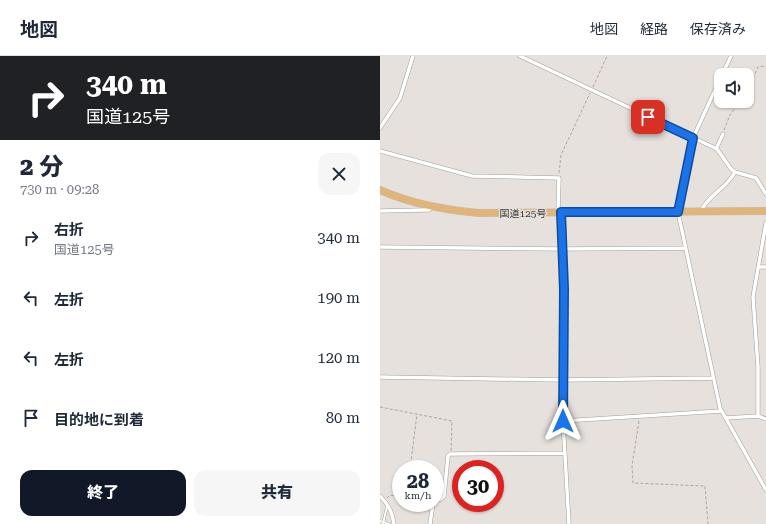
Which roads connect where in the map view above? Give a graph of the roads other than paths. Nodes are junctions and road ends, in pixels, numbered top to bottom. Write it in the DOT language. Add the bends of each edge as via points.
graph roads {
  1 [pos="413,56"];
  2 [pos="520,56"];
  3 [pos="731,56"];
  4 [pos="726,68"];
  5 [pos="714,93"];
  6 [pos="380,128"];
  7 [pos="723,134"];
  8 [pos="693,138"];
  9 [pos="716,149"];
  10 [pos="380,151"];
  11 [pos="735,172"];
  12 [pos="380,190"];
  13 [pos="766,194"];
  14 [pos="431,206"];
  15 [pos="380,211"];
  16 [pos="701,211"];
  17 [pos="766,211"];
  18 [pos="560,212"];
  19 [pos="678,212"];
  20 [pos="766,223"];
  21 [pos="380,247"];
  22 [pos="686,248"];
  23 [pos="562,249"];
  24 [pos="759,267"];
  25 [pos="766,267"];
  26 [pos="380,377"];
  27 [pos="713,378"];
  28 [pos="563,380"];
  29 [pos="721,411"];
  30 [pos="758,416"];
  31 [pos="726,418"];
  32 [pos="766,419"];
  33 [pos="563,421"];
  34 [pos="565,453"];
  35 [pos="766,490"];
  36 [pos="380,496"];
  37 [pos="444,496"];
  38 [pos="386,502"];
  39 [pos="432,512"];
  40 [pos="380,521"];
  41 [pos="383,523"];
  42 [pos="389,524"];
  43 [pos="394,524"];
  44 [pos="430,524"];
  45 [pos="569,524"];
  1 -- 6 [label="street" via="400,98"];
  2 -- 8 [label="street"];
  3 -- 4 [label="street"];
  5 -- 8 [label="street"];
  7 -- 9 [label="street"];
  8 -- 9 [label="street"];
  8 -- 19 [label="street"];
  9 -- 11 [label="street"];
  10 -- 18 [label="street" via="472,176 559,178"];
  11 -- 13 [label="street" via="756,178"];
  11 -- 16 [label="street" via="726,186 706,203"];
  12 -- 14 [label="highway, 国道125号"];
  14 -- 15 [label="street" via="429,210"];
  14 -- 18 [label="highway, 国道125号" via="479,212"];
  16 -- 17 [label="highway, 国道125号"];
  16 -- 19 [label="highway, 国道125号"];
  18 -- 19 [label="highway, 国道125号"];
  18 -- 23 [label="street"];
  19 -- 22 [label="street"];
  20 -- 24 [label="street"];
  21 -- 23 [label="street"];
  22 -- 23 [label="street"];
  22 -- 27 [label="street"];
  23 -- 28 [label="street"];
  24 -- 25 [label="street"];
  24 -- 30 [label="street" via="753,297 758,367"];
  26 -- 28 [label="street"];
  27 -- 28 [label="street"];
  27 -- 29 [label="street"];
  28 -- 33 [label="street"];
  29 -- 31 [label="street"];
  29 -- 33 [label="street"];
  30 -- 31 [label="street"];
  30 -- 32 [label="street"];
  31 -- 35 [label="street"];
  33 -- 34 [label="street"];
  34 -- 37 [label="street" via="450,454"];
  34 -- 45 [label="street"];
  36 -- 38 [label="street"];
  38 -- 41 [label="lane"];
  38 -- 43 [label="street"];
  39 -- 44 [label="street"];
  40 -- 41 [label="lane"];
  41 -- 42 [label="lane"];
}
